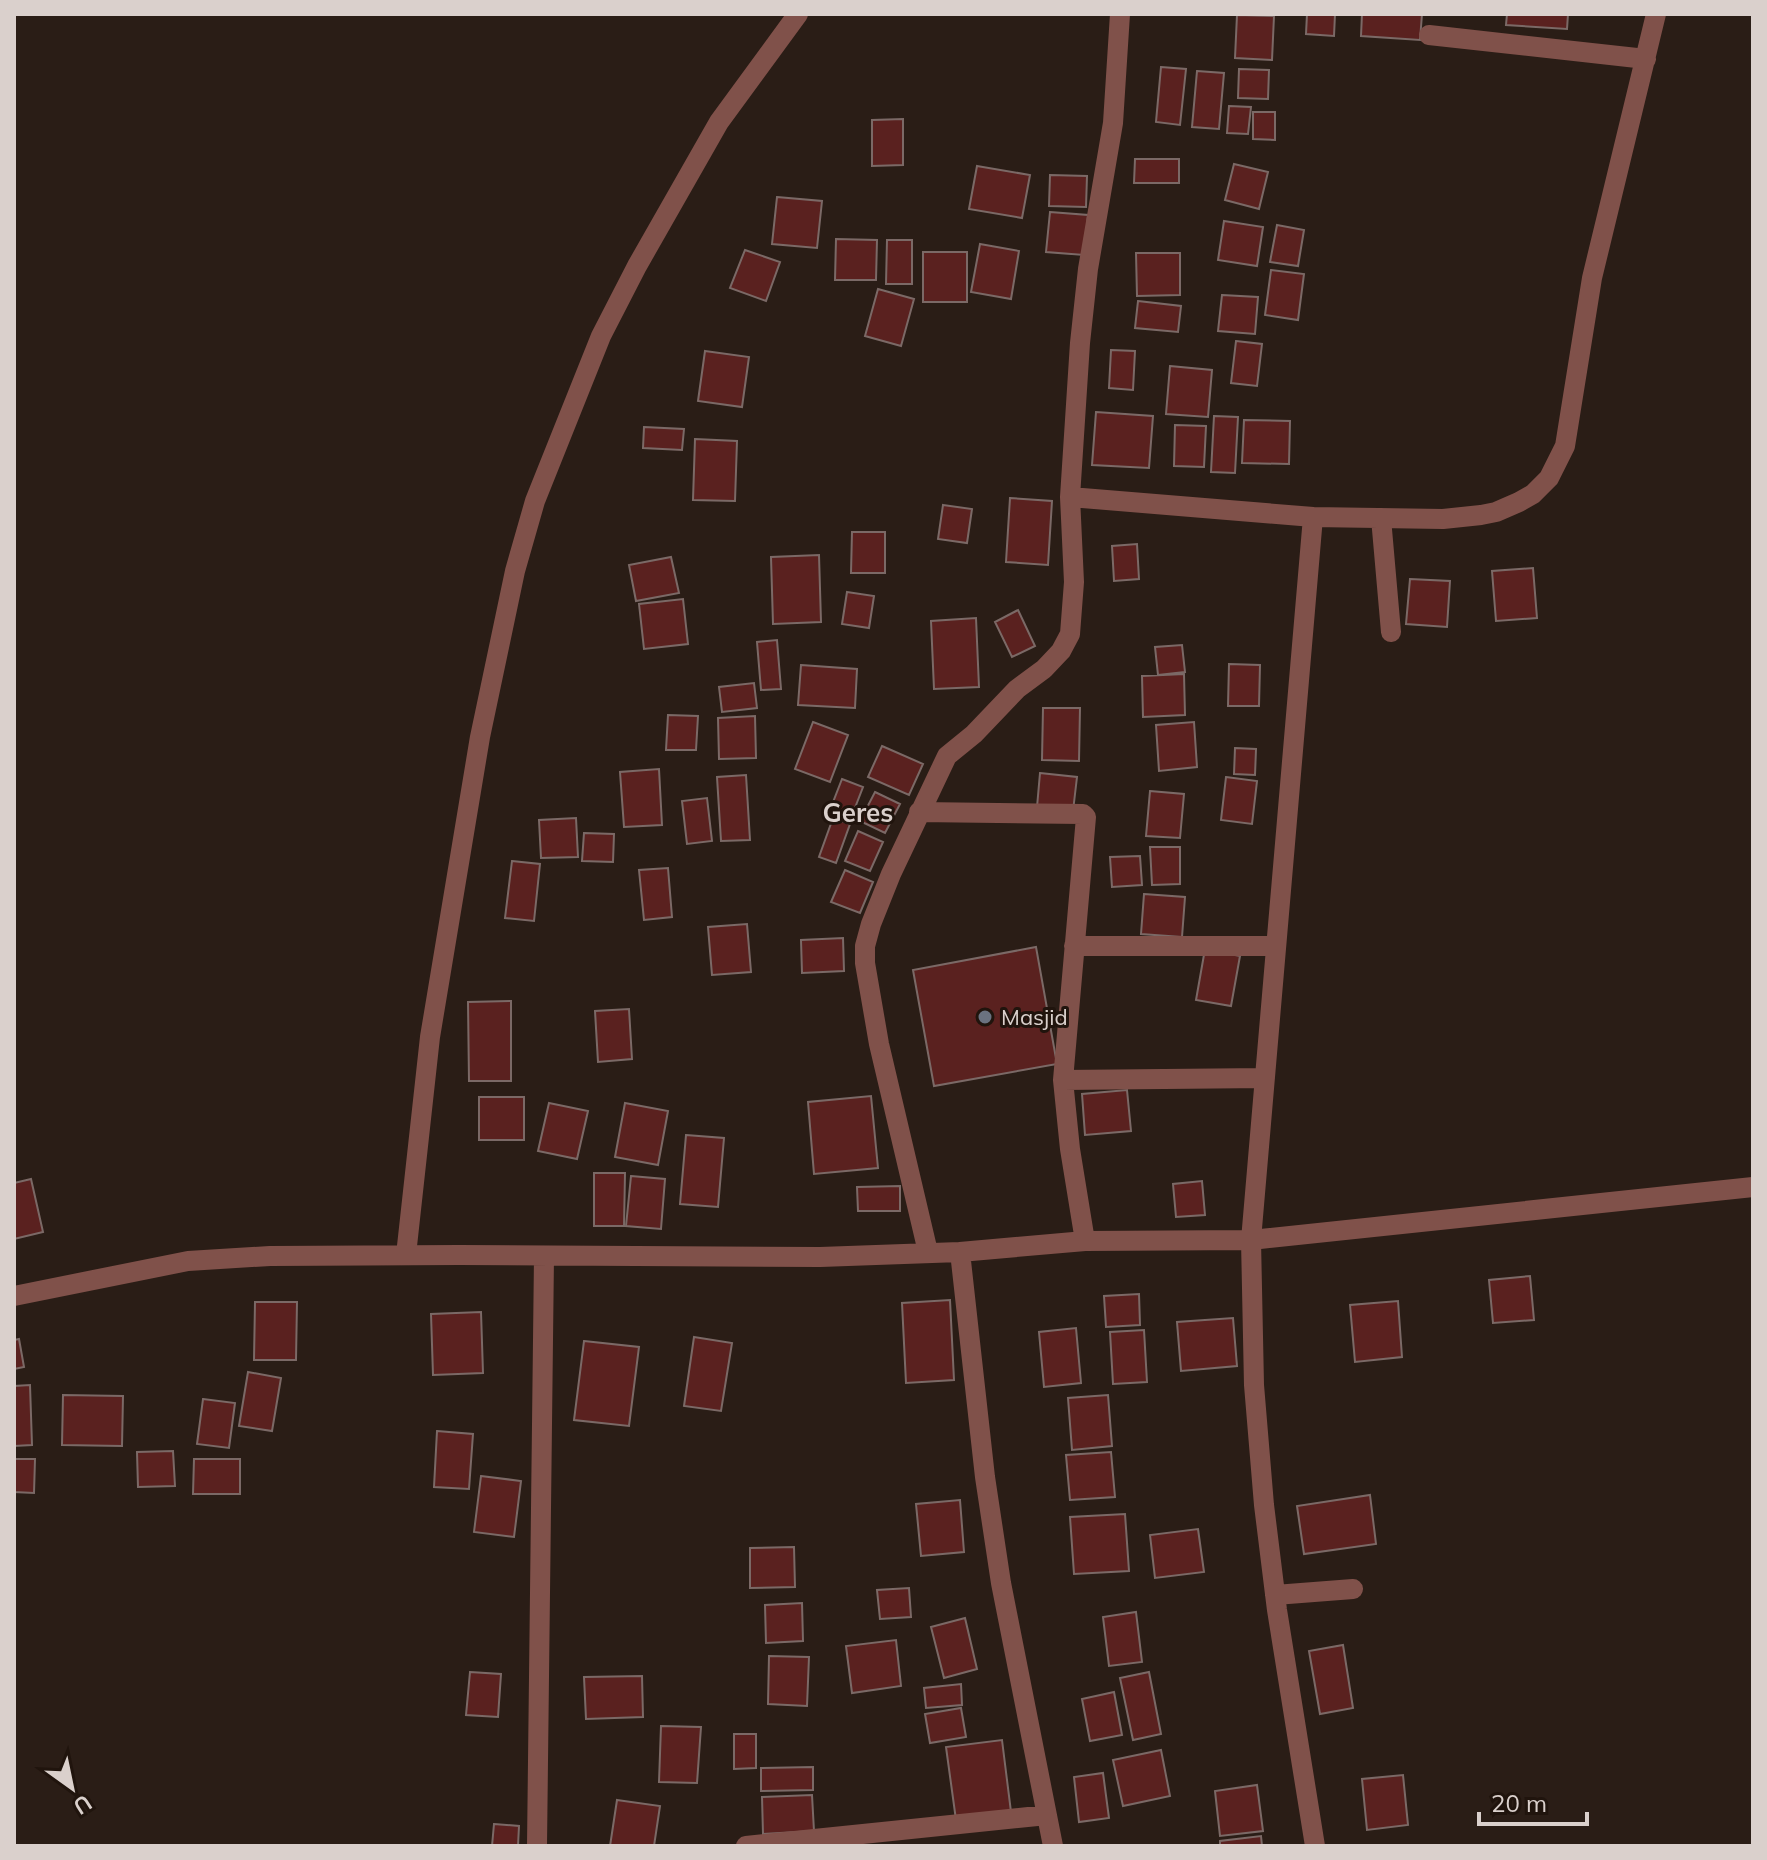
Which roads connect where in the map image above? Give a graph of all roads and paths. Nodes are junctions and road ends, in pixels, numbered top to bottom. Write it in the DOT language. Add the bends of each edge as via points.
graph roads {
  1 [pos="798,14"];
  2 [pos="1120,14"];
  3 [pos="1656,14"];
  4 [pos="1429,35"];
  5 [pos="1646,59"];
  6 [pos="1070,497"];
  7 [pos="1313,517"];
  8 [pos="1381,518"];
  9 [pos="1391,632"];
  10 [pos="919,812"];
  11 [pos="1074,946"];
  12 [pos="1276,946"];
  13 [pos="1265,1078"];
  14 [pos="1063,1080"];
  15 [pos="1753,1187"];
  16 [pos="1251,1240"];
  17 [pos="1085,1241"];
  18 [pos="928,1252"];
  19 [pos="960,1252"];
  20 [pos="406,1255"];
  21 [pos="544,1256"];
  22 [pos="14,1296"];
  23 [pos="1353,1589"];
  24 [pos="1275,1595"];
  25 [pos="1047,1815"];
  26 [pos="827,1842"];
  27 [pos="537,1846"];
  28 [pos="746,1846"];
  29 [pos="1053,1846"];
  30 [pos="1315,1846"];
  1 -- 20 [label="street" via="719,122 637,266 601,336 535,501 480,737 430,1037"];
  2 -- 6 [label="street" via="1113,123 1083,313"];
  3 -- 5 [label="street"];
  4 -- 5 [label="street"];
  5 -- 8 [label="street" via="1592,278 1558,464 1533,494 1496,512 1443,519"];
  6 -- 7 [label="street"];
  6 -- 10 [label="street" via="1070,634 1044,669 947,756"];
  7 -- 8 [label="street"];
  7 -- 12 [label="street"];
  8 -- 9 [label="street"];
  10 -- 11 [label="street" via="1085,815"];
  10 -- 18 [label="street" via="871,924 865,963"];
  11 -- 12 [label="street"];
  11 -- 14 [label="street"];
  12 -- 13 [label="street"];
  13 -- 14 [label="street"];
  13 -- 16 [label="street"];
  14 -- 17 [label="street"];
  15 -- 16 [label="street"];
  16 -- 17 [label="street"];
  16 -- 24 [label="street" via="1254,1385"];
  17 -- 19 [label="street"];
  18 -- 19 [label="street"];
  18 -- 21 [label="street"];
  19 -- 25 [label="street" via="1001,1583"];
  20 -- 21 [label="street"];
  20 -- 22 [label="street" via="188,1261"];
  21 -- 27 [label="street"];
  23 -- 24 [label="street"];
  24 -- 30 [label="street"];
  25 -- 26 [label="street"];
  25 -- 29 [label="street"];
  26 -- 28 [label="street"];
}
